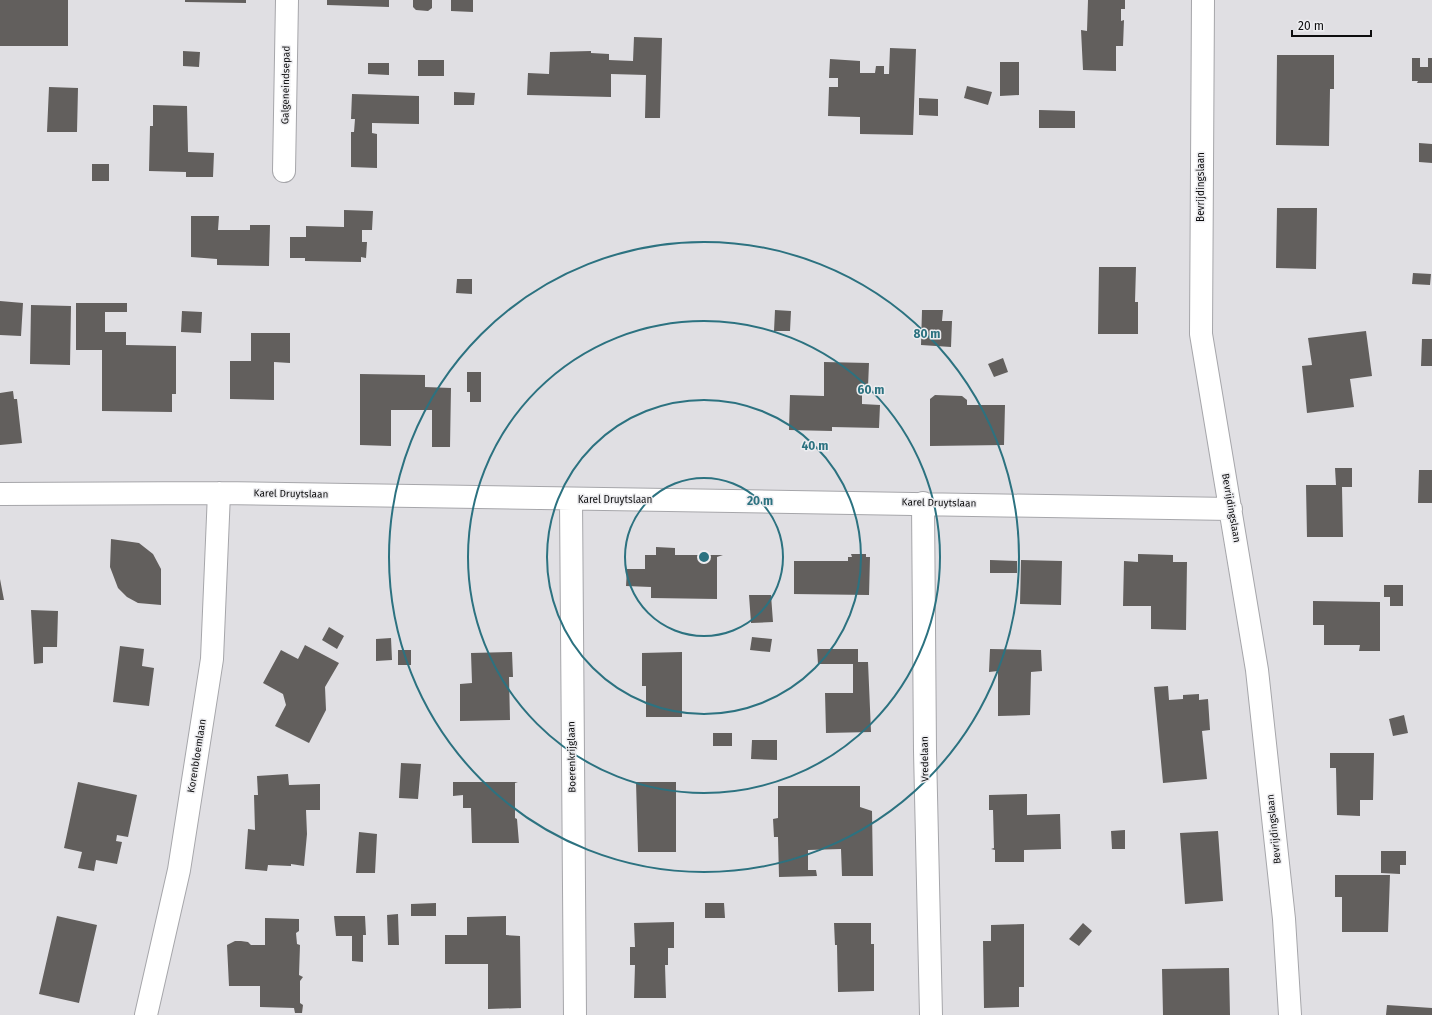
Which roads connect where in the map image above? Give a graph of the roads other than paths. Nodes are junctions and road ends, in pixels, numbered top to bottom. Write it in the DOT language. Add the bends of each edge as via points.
graph roads {
  1 [pos="288,0"];
  2 [pos="1203,0"];
  3 [pos="284,171"];
  4 [pos="219,493"];
  5 [pos="0,494"];
  6 [pos="571,500"];
  7 [pos="923,503"];
  8 [pos="1231,509"];
  9 [pos="146,1015"];
  10 [pos="575,1015"];
  11 [pos="931,1015"];
  12 [pos="1290,1015"];
  1 -- 3 [label="street, Galgeneindsepad"];
  2 -- 8 [label="street, Bevrijdingslaan" via="1201,334"];
  4 -- 5 [label="street, Karel Druytslaan"];
  4 -- 6 [label="street, Karel Druytslaan"];
  4 -- 9 [label="street, Korenbloemlaan" via="212,659 179,870"];
  6 -- 7 [label="street, Karel Druytslaan"];
  6 -- 10 [label="street, Boerenkrijglaan"];
  7 -- 8 [label="street, Karel Druytslaan"];
  7 -- 11 [label="street, Vredelaan"];
  8 -- 12 [label="street, Bevrijdingslaan" via="1257,670 1284,919"];
}
